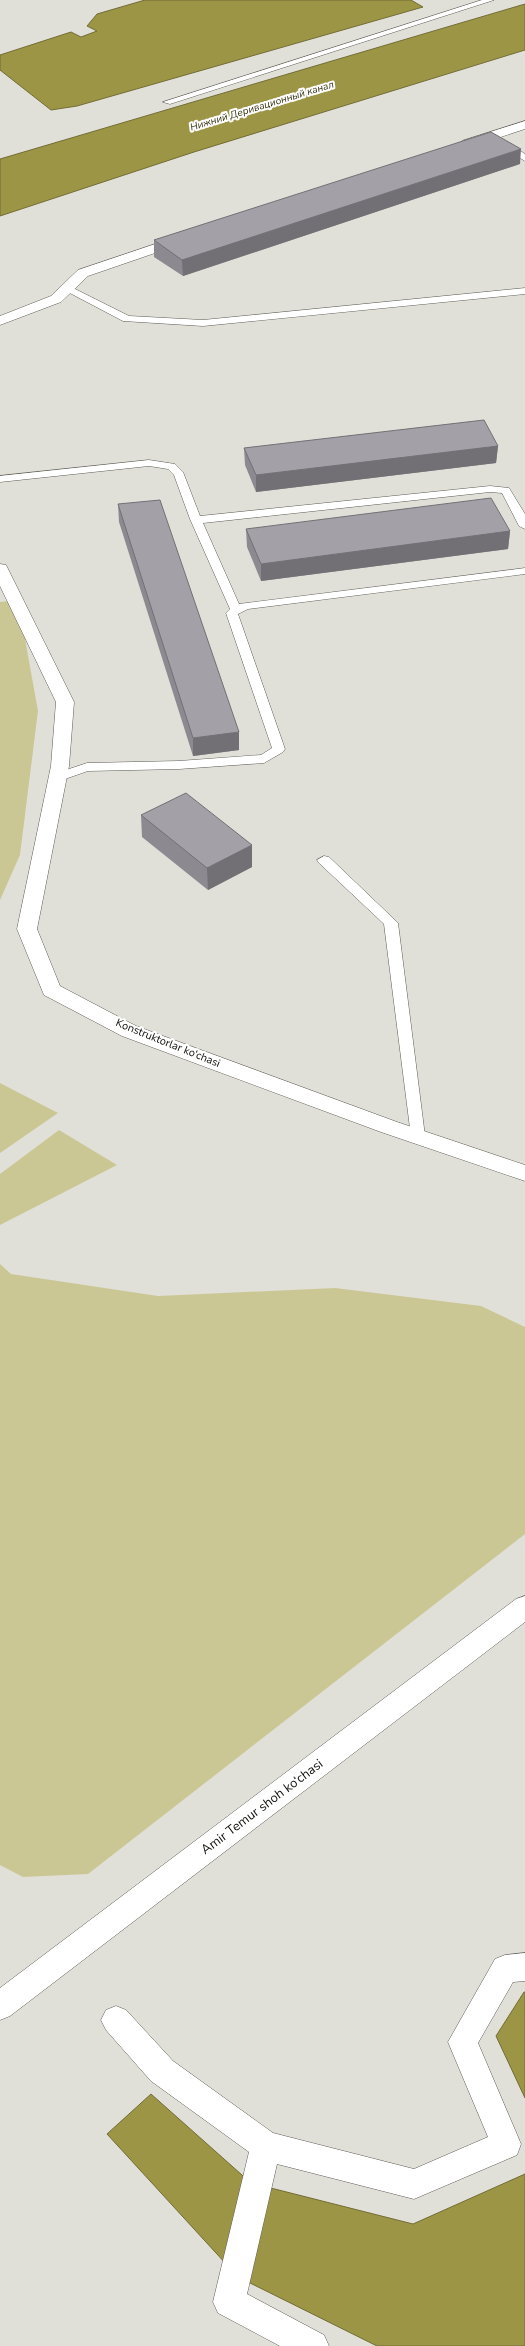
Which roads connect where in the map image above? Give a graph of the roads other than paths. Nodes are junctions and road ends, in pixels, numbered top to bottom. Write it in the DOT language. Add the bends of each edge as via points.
graph roads {
  1 [pos="490,0"];
  2 [pos="167,102"];
  3 [pos="525,125"];
  4 [pos="490,136"];
  5 [pos="452,148"];
  6 [pos="525,158"];
  7 [pos="196,235"];
  8 [pos="67,288"];
  9 [pos="525,291"];
  10 [pos="0,321"];
  11 [pos="0,480"];
  12 [pos="196,519"];
  13 [pos="525,526"];
  14 [pos="0,570"];
  15 [pos="525,571"];
  16 [pos="236,610"];
  17 [pos="58,776"];
  18 [pos="324,860"];
  19 [pos="418,1136"];
  20 [pos="525,1173"];
  21 [pos="525,1607"];
  22 [pos="525,1967"];
  23 [pos="0,2006"];
  24 [pos="116,2020"];
  25 [pos="266,2146"];
  26 [pos="313,2346"];
  1 -- 2 [label="lane"];
  3 -- 4 [label="street"];
  4 -- 5 [label="street"];
  4 -- 6 [label="lane"];
  7 -- 8 [label="street" via="83,273"];
  8 -- 9 [label="lane" via="127,319 203,323"];
  8 -- 10 [label="street" via="56,299"];
  11 -- 12 [label="lane" via="148,463 171,466 179,474"];
  12 -- 13 [label="lane" via="215,520 490,489 505,490 514,501"];
  12 -- 16 [label="lane"];
  14 -- 17 [label="street, Konstruktorlar ko‘chasi" via="65,702"];
  15 -- 16 [label="lane" via="245,606"];
  16 -- 17 [label="lane" via="232,613 279,749 264,759 179,765 87,767"];
  17 -- 19 [label="street, Konstruktorlar ko‘chasi" via="27,929 51,990 129,1031"];
  18 -- 19 [label="lane" via="391,923"];
  19 -- 20 [label="street, Konstruktorlar ko‘chasi"];
  21 -- 23 [label="street, Amir Temur shoh ko‘chasi"];
  22 -- 25 [label="street" via="505,1969 463,2042 506,2144 414,2184"];
  24 -- 25 [label="street" via="162,2071"];
  25 -- 26 [label="street" via="229,2302"];
}
